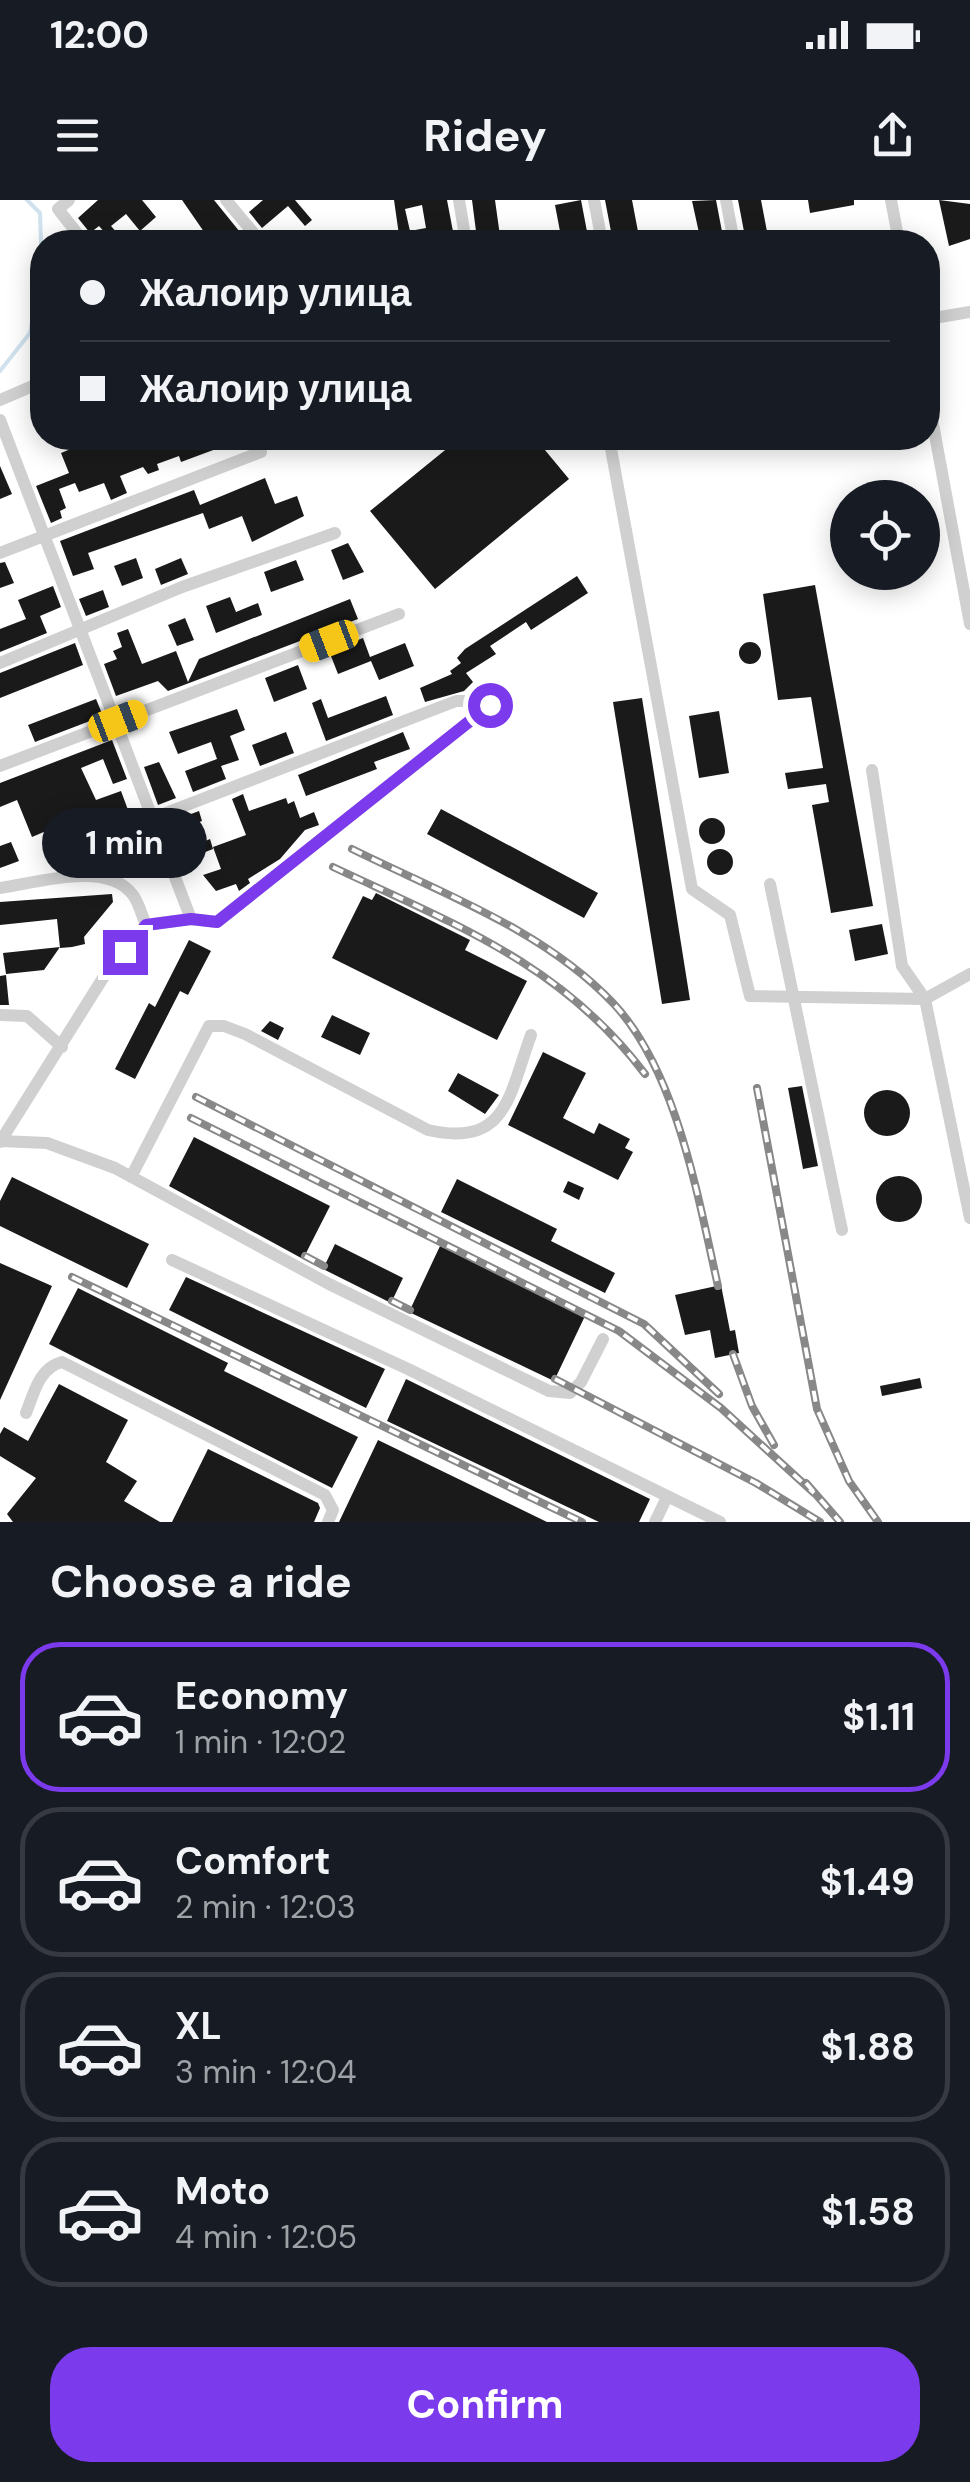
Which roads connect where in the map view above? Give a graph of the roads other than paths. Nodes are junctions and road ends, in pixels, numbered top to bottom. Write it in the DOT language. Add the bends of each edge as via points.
graph roads {
  1 [pos="69,200"];
  2 [pos="249,200"];
  3 [pos="459,200"];
  4 [pos="594,200"];
  5 [pos="726,200"];
  6 [pos="892,200"];
  7 [pos="230,206"];
  8 [pos="75,230"];
  9 [pos="250,230"];
  10 [pos="464,230"];
  11 [pos="600,230"];
  12 [pos="732,230"];
  13 [pos="897,230"];
  14 [pos="970,312"];
  15 [pos="940,318"];
  16 [pos="30,387"];
  17 [pos="0,400"];
  18 [pos="0,420"];
  19 [pos="611,450"];
  20 [pos="938,450"];
  21 [pos="261,452"];
  22 [pos="335,533"];
  23 [pos="44,536"];
  24 [pos="0,553"];
  25 [pos="399,614"];
  26 [pos="970,624"];
  27 [pos="82,632"];
  28 [pos="0,663"];
  29 [pos="490,705"];
  30 [pos="478,715"];
  31 [pos="118,721"];
  32 [pos="0,766"];
  33 [pos="872,770"];
  34 [pos="152,818"];
  35 [pos="770,884"];
  36 [pos="0,888"];
  37 [pos="191,919"];
  38 [pos="146,925"];
  39 [pos="970,974"];
  40 [pos="794,995"];
  41 [pos="925,999"];
  42 [pos="0,1015"];
  43 [pos="532,1035"];
  44 [pos="62,1048"];
  45 [pos="0,1141"];
  46 [pos="131,1177"];
  47 [pos="970,1218"];
  48 [pos="842,1230"];
  49 [pos="172,1260"];
  50 [pos="603,1338"];
  51 [pos="26,1413"];
  52 [pos="667,1496"];
  53 [pos="328,1522"];
  54 [pos="655,1522"];
  55 [pos="720,1522"];
  1 -- 8 [label="street" via="58,209"];
  2 -- 7 [label="street"];
  3 -- 10 [label="street"];
  4 -- 11 [label="street"];
  5 -- 12 [label="street"];
  6 -- 13 [label="street"];
  7 -- 9 [label="street"];
  14 -- 15 [label="street"];
  16 -- 17 [label="street"];
  18 -- 23 [label="street"];
  19 -- 40 [label="street" via="692,889 730,915 750,996"];
  20 -- 26 [label="street"];
  21 -- 23 [label="street"];
  22 -- 27 [label="street" via="182,587"];
  23 -- 24 [label="street"];
  23 -- 27 [label="street"];
  25 -- 31 [label="street"];
  27 -- 28 [label="street"];
  27 -- 31 [label="street"];
  29 -- 30 [label="street"];
  30 -- 34 [label="street" via="466,701 456,701"];
  30 -- 37 [label="street" via="217,922"];
  31 -- 32 [label="street"];
  31 -- 34 [label="street"];
  33 -- 41 [label="street" via="902,966"];
  34 -- 37 [label="street"];
  35 -- 40 [label="street"];
  36 -- 38 [label="street" via="95,876 133,894"];
  37 -- 38 [label="street"];
  38 -- 44 [label="street"];
  39 -- 41 [label="street"];
  40 -- 41 [label="street"];
  40 -- 48 [label="street"];
  41 -- 47 [label="street"];
  42 -- 44 [label="street" via="27,1016"];
  43 -- 46 [label="street" via="501,1118 486,1129 452,1136 428,1130 244,1034 209,1026"];
  44 -- 45 [label="street"];
  45 -- 46 [label="street" via="47,1142"];
  46 -- 50 [label="street" via="328,1284 549,1392 570,1393"];
  49 -- 52 [label="street"];
  51 -- 53 [label="street" via="41,1377 62,1362 325,1495 333,1510"];
  52 -- 54 [label="street"];
  52 -- 55 [label="street"];
}
